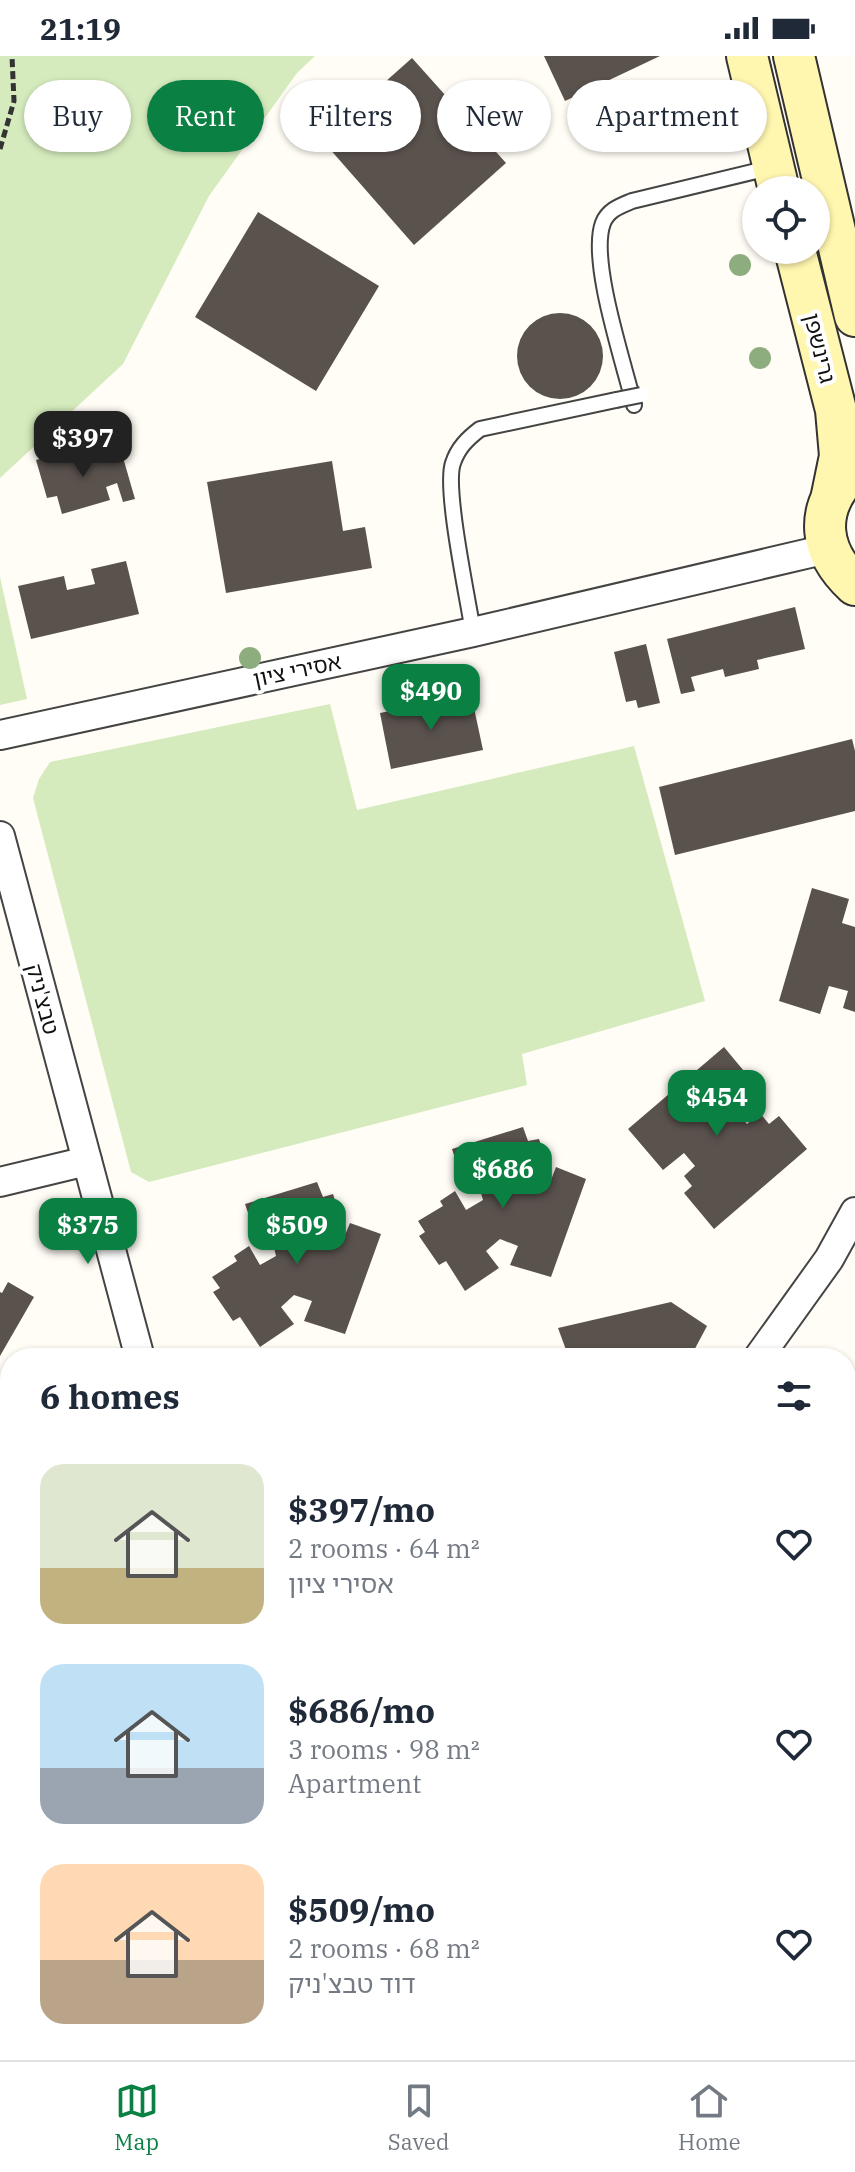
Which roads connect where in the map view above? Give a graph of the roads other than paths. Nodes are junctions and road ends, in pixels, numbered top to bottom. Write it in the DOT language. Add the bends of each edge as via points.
graph roads {
  1 [pos="747,56"];
  2 [pos="794,56"];
  3 [pos="776,176"];
  4 [pos="742,183"];
  5 [pos="799,264"];
  6 [pos="855,316"];
  7 [pos="844,483"];
  8 [pos="827,549"];
  9 [pos="855,585"];
  10 [pos="473,632"];
  11 [pos="0,735"];
  12 [pos="0,836"];
  13 [pos="87,1161"];
  14 [pos="0,1182"];
  15 [pos="855,1212"];
  16 [pos="137,1348"];
  17 [pos="765,1348"];
  1 -- 3 [label="street"];
  2 -- 6 [label="street, גרינשפן"];
  4 -- 10 [label="lane, bridge" via="632,201 604,220 600,267 638,400 480,429 463,442 451,466 450,490"];
  5 -- 7 [label="street, גרינשפן" via="836,410"];
  7 -- 8 [label="street, גרינשפן" via="825,518"];
  8 -- 9 [label="street"];
  8 -- 10 [label="street, אסירי ציון"];
  10 -- 11 [label="street, אסירי ציון"];
  12 -- 13 [label="street, טבצ'ניק"];
  13 -- 14 [label="street"];
  13 -- 16 [label="street, טבצ'ניק"];
  15 -- 17 [label="street" via="829,1259"];
}
